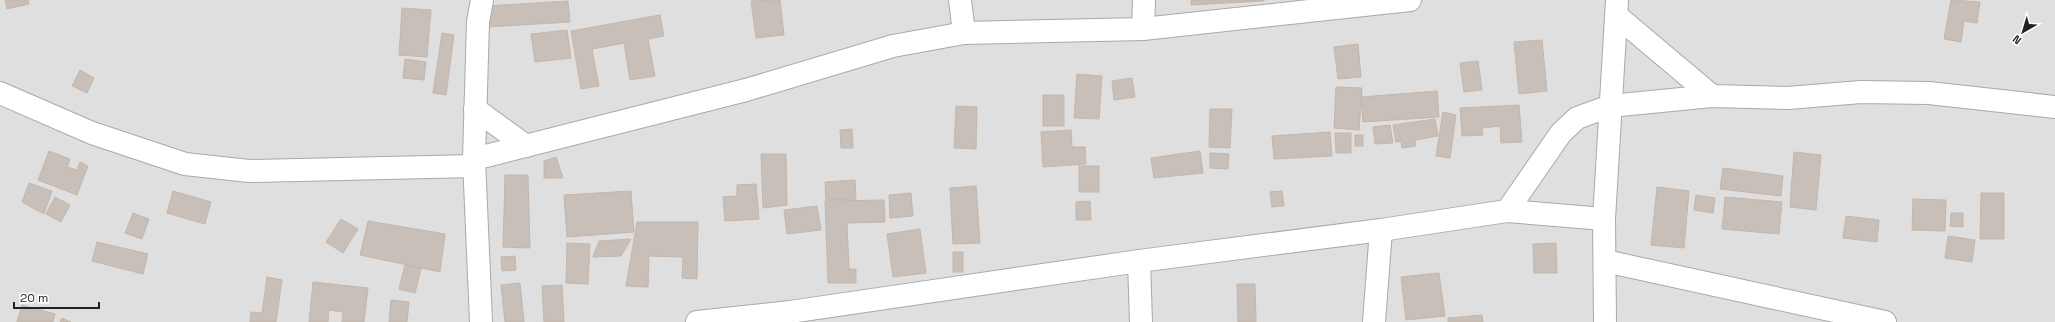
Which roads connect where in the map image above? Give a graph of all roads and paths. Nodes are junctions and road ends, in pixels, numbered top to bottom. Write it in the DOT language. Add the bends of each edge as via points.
graph roads {
  1 [pos="482,0"];
  2 [pos="960,0"];
  3 [pos="1144,0"];
  4 [pos="1401,1"];
  5 [pos="1617,8"];
  6 [pos="1143,30"];
  7 [pos="964,33"];
  8 [pos="0,93"];
  9 [pos="1712,96"];
  10 [pos="1610,106"];
  11 [pos="2055,107"];
  12 [pos="475,109"];
  13 [pos="526,146"];
  14 [pos="474,163"];
  15 [pos="1507,211"];
  16 [pos="1604,219"];
  17 [pos="1381,230"];
  18 [pos="1139,261"];
  19 [pos="1604,261"];
  20 [pos="790,312"];
  21 [pos="480,322"];
  22 [pos="697,322"];
  23 [pos="815,322"];
  24 [pos="1141,322"];
  25 [pos="1374,322"];
  26 [pos="1604,322"];
  27 [pos="1885,322"];
  1 -- 12 [label="street" via="478,22"];
  2 -- 7 [label="street"];
  3 -- 6 [label="street"];
  4 -- 6 [label="street"];
  5 -- 9 [label="street"];
  5 -- 10 [label="street"];
  6 -- 7 [label="street"];
  7 -- 13 [label="street" via="893,46 746,90"];
  8 -- 14 [label="street" via="92,133 185,164 249,172"];
  9 -- 10 [label="street"];
  9 -- 11 [label="street" via="1788,98 1861,92 1929,94"];
  10 -- 15 [label="street" via="1576,118 1561,133"];
  10 -- 16 [label="street"];
  12 -- 13 [label="street"];
  12 -- 14 [label="street"];
  13 -- 14 [label="street"];
  14 -- 21 [label="street"];
  15 -- 16 [label="street"];
  15 -- 17 [label="street"];
  16 -- 19 [label="street"];
  17 -- 18 [label="street"];
  17 -- 25 [label="street"];
  18 -- 20 [label="street"];
  18 -- 24 [label="street"];
  19 -- 26 [label="street"];
  19 -- 27 [label="street"];
  20 -- 22 [label="street"];
  20 -- 23 [label="street"];
}
